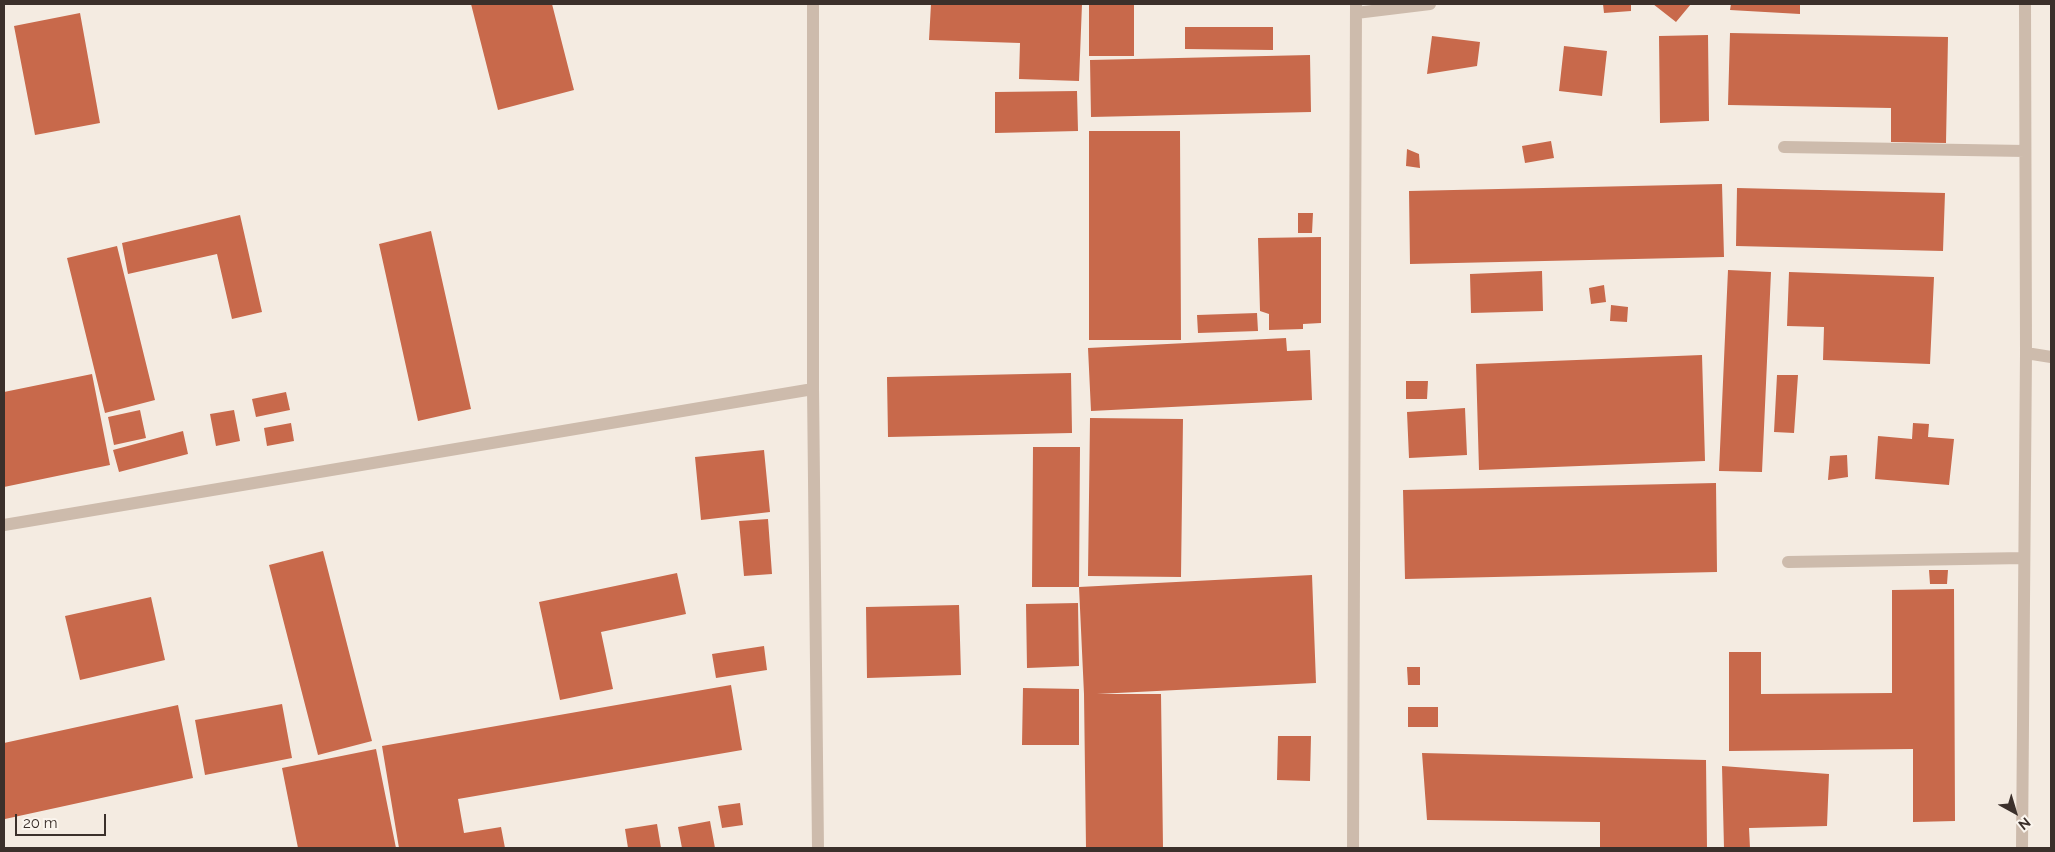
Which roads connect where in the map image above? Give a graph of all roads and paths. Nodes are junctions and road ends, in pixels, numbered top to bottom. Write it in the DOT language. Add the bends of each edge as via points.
graph roads {
  1 [pos="814,4"];
  2 [pos="1430,4"];
  3 [pos="2025,4"];
  4 [pos="1356,8"];
  5 [pos="1784,147"];
  6 [pos="2026,151"];
  7 [pos="2026,353"];
  8 [pos="2051,356"];
  9 [pos="813,389"];
  10 [pos="4,525"];
  11 [pos="2024,558"];
  12 [pos="1788,562"];
  13 [pos="818,848"];
  14 [pos="1353,848"];
  15 [pos="2022,848"];
  1 -- 9 [label="street"];
  2 -- 4 [label="street"];
  3 -- 6 [label="street"];
  4 -- 14 [label="street"];
  5 -- 6 [label="street"];
  6 -- 7 [label="street"];
  7 -- 8 [label="street"];
  7 -- 11 [label="street"];
  9 -- 10 [label="street"];
  9 -- 13 [label="street"];
  11 -- 12 [label="street"];
  11 -- 15 [label="street"];
}
